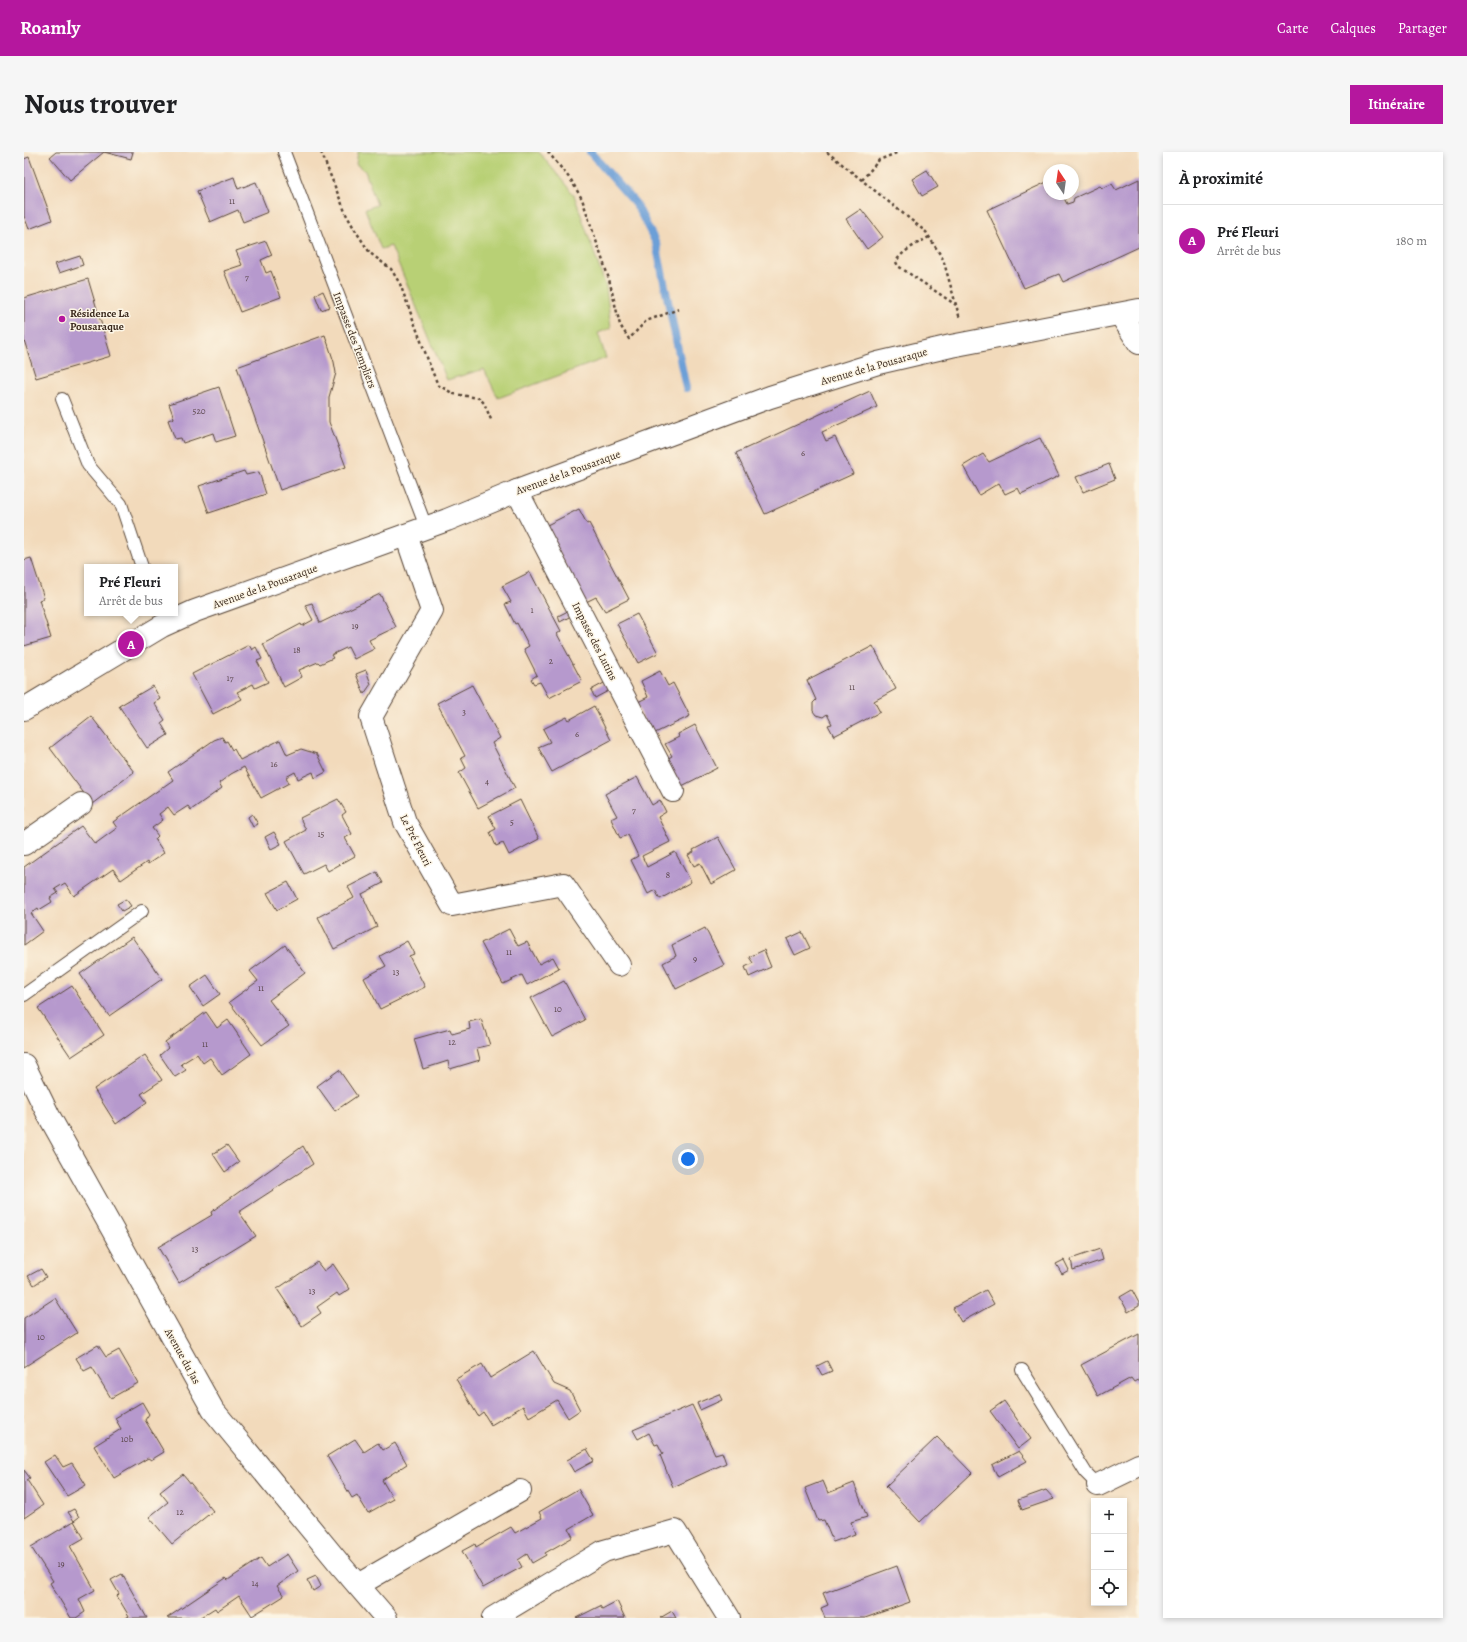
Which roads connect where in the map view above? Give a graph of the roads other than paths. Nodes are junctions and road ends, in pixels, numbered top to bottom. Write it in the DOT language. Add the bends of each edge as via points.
graph roads {
  1 [pos="284,152"];
  2 [pos="1130,312"];
  3 [pos="1139,343"];
  4 [pos="62,399"];
  5 [pos="517,491"];
  6 [pos="426,527"];
  7 [pos="406,535"];
  8 [pos="141,564"];
  9 [pos="178,615"];
  10 [pos="176,616"];
  11 [pos="160,620"];
  12 [pos="24,709"];
  13 [pos="673,791"];
  14 [pos="81,804"];
  15 [pos="24,844"];
  16 [pos="142,911"];
  17 [pos="619,965"];
  18 [pos="24,995"];
  19 [pos="24,1064"];
  20 [pos="1022,1370"];
  21 [pos="1139,1464"];
  22 [pos="1098,1485"];
  23 [pos="520,1491"];
  24 [pos="358,1586"];
  25 [pos="386,1618"];
  26 [pos="493,1618"];
  27 [pos="729,1618"];
  1 -- 6 [label="lane, Impasse des Templiers"];
  2 -- 3 [label="street"];
  2 -- 5 [label="street, Avenue de la Pousaraque" via="966,342 878,363 770,397"];
  4 -- 8 [label="lane" via="88,465 121,504"];
  5 -- 6 [label="street, Avenue de la Pousaraque"];
  5 -- 13 [label="street, Impasse des Lutins"];
  6 -- 7 [label="street, Avenue de la Pousaraque"];
  7 -- 9 [label="street, Avenue de la Pousaraque"];
  7 -- 17 [label="street, Le Pré Fleuri" via="432,611 371,717 405,822 452,905 563,884"];
  10 -- 11 [label="street, Avenue de la Pousaraque"];
  11 -- 12 [label="street, Avenue de la Pousaraque"];
  14 -- 15 [label="street"];
  16 -- 18 [label="lane"];
  19 -- 24 [label="street, Avenue du Jas" via="49,1116 213,1410"];
  20 -- 22 [label="lane" via="1086,1473"];
  21 -- 22 [label="street"];
  23 -- 24 [label="street"];
  24 -- 25 [label="street, Avenue du Jas"];
  26 -- 27 [label="street" via="604,1551 675,1530"];
}
